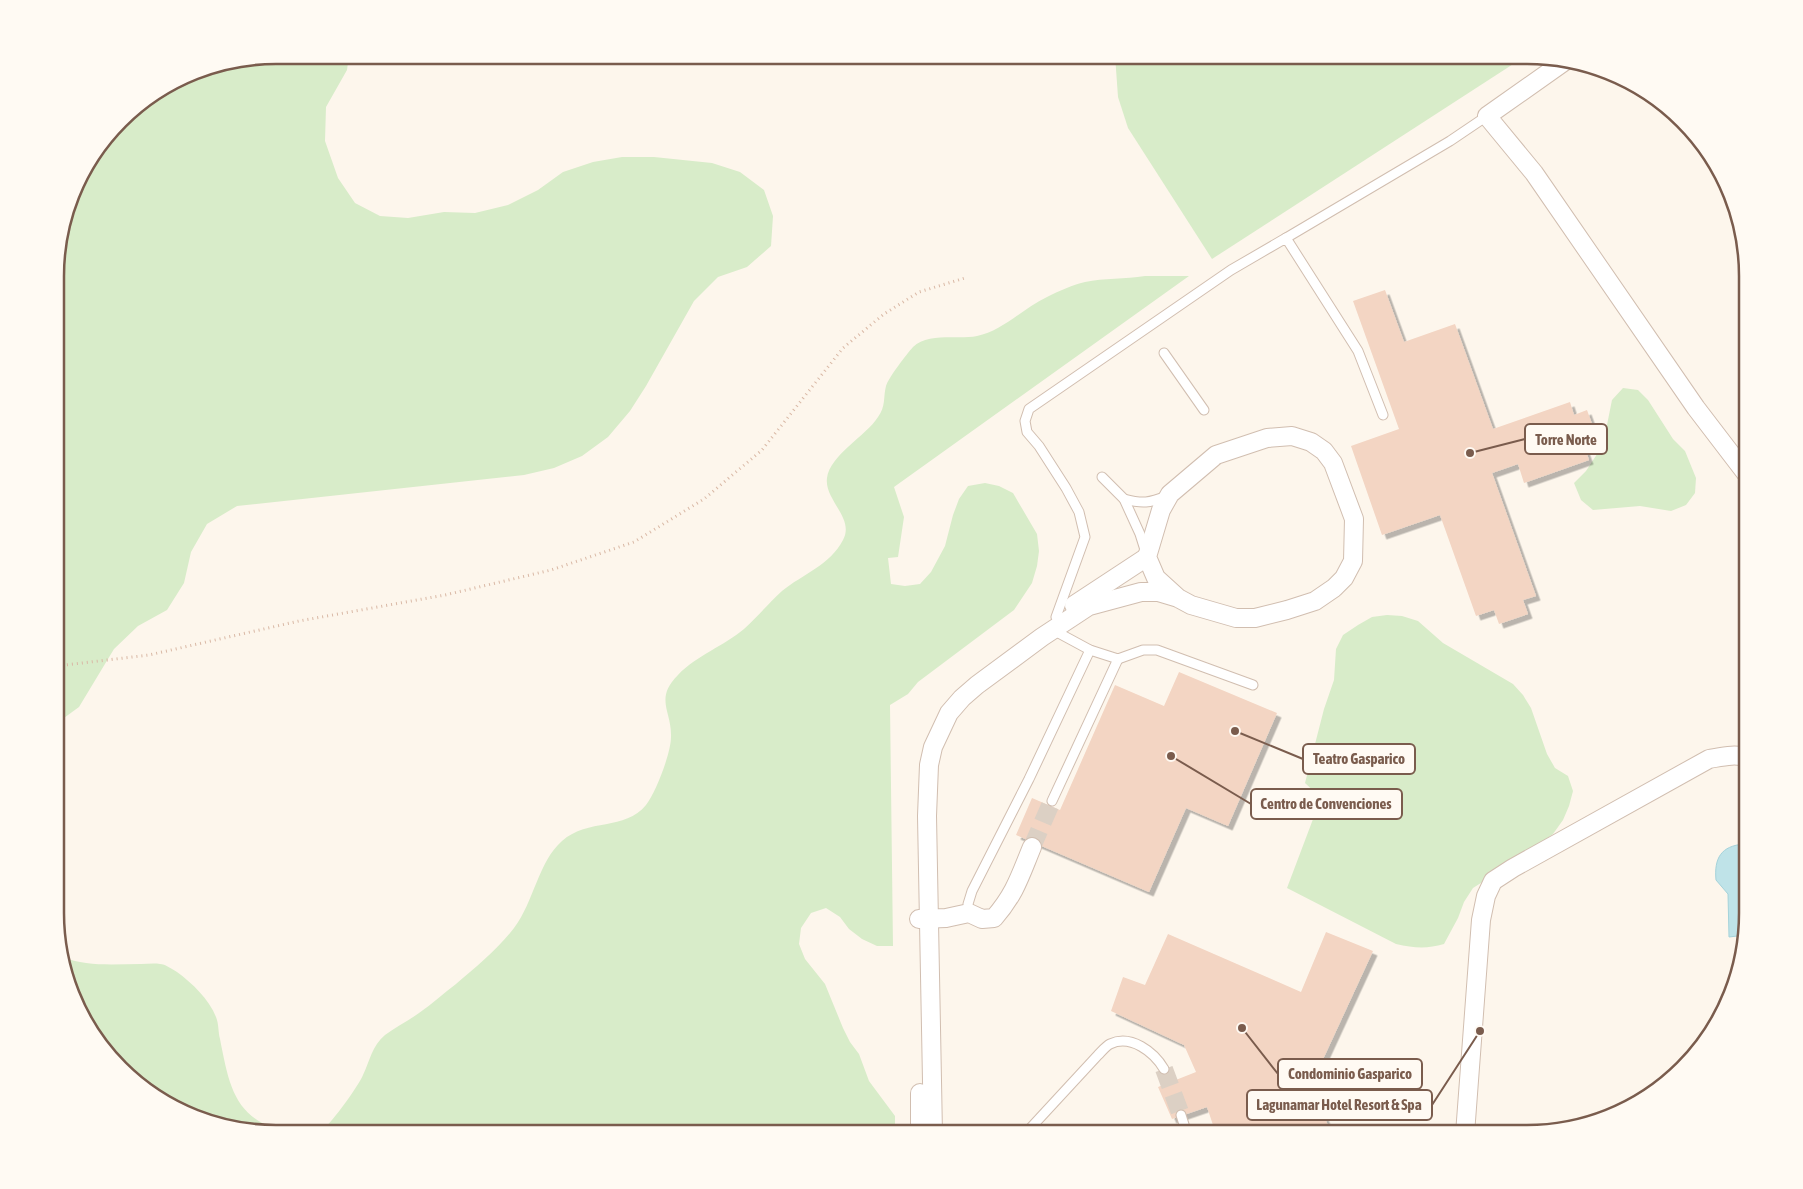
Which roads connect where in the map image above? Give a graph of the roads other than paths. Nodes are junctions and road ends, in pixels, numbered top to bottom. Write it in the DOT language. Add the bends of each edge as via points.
graph roads {
  1 [pos="1557,66"];
  2 [pos="1487,116"];
  3 [pos="1286,238"];
  4 [pos="1164,353"];
  5 [pos="1204,410"];
  6 [pos="1383,415"];
  7 [pos="1739,464"];
  8 [pos="1102,477"];
  9 [pos="1170,494"];
  10 [pos="1124,499"];
  11 [pos="1147,557"];
  12 [pos="1178,598"];
  13 [pos="1052,623"];
  14 [pos="1090,650"];
  15 [pos="1118,659"];
  16 [pos="1253,685"];
  17 [pos="1739,756"];
  18 [pos="1052,801"];
  19 [pos="1032,847"];
  20 [pos="969,913"];
  21 [pos="924,919"];
  22 [pos="1164,1069"];
  23 [pos="1181,1115"];
  24 [pos="920,1125"];
  25 [pos="933,1125"];
  26 [pos="1033,1125"];
  27 [pos="1184,1125"];
  28 [pos="1466,1125"];
  1 -- 2 [label="street"];
  2 -- 3 [label="lane"];
  2 -- 7 [label="street" via="1534,173 1696,408"];
  3 -- 6 [label="lane" via="1358,351"];
  3 -- 13 [label="lane" via="1231,270 1030,409 1025,421 1027,432 1066,488 1079,512 1086,537"];
  4 -- 5 [label="lane"];
  8 -- 10 [label="lane"];
  9 -- 10 [label="lane" via="1149,503"];
  9 -- 11 [label="street"];
  9 -- 12 [label="street" via="1216,455 1267,438 1292,436 1311,442 1333,463 1354,519 1353,561 1344,578 1314,601 1256,618 1236,618"];
  10 -- 11 [label="lane"];
  11 -- 12 [label="street" via="1156,578"];
  11 -- 13 [label="street"];
  12 -- 13 [label="street" via="1158,592 1142,592 1089,606"];
  13 -- 14 [label="lane"];
  13 -- 21 [label="street" via="953,694 933,723 918,780"];
  14 -- 15 [label="lane"];
  14 -- 20 [label="lane" via="972,891"];
  15 -- 16 [label="lane" via="1143,650 1157,650"];
  15 -- 18 [label="lane"];
  17 -- 28 [label="street" via="1709,759 1493,881 1486,896 1482,920"];
  19 -- 20 [label="street" via="1016,888 994,918 982,919"];
  20 -- 21 [label="street"];
  21 -- 24 [label="street"];
  21 -- 25 [label="street"];
  22 -- 26 [label="lane" via="1157,1056 1136,1043 1110,1044"];
  23 -- 27 [label="lane"];
}
